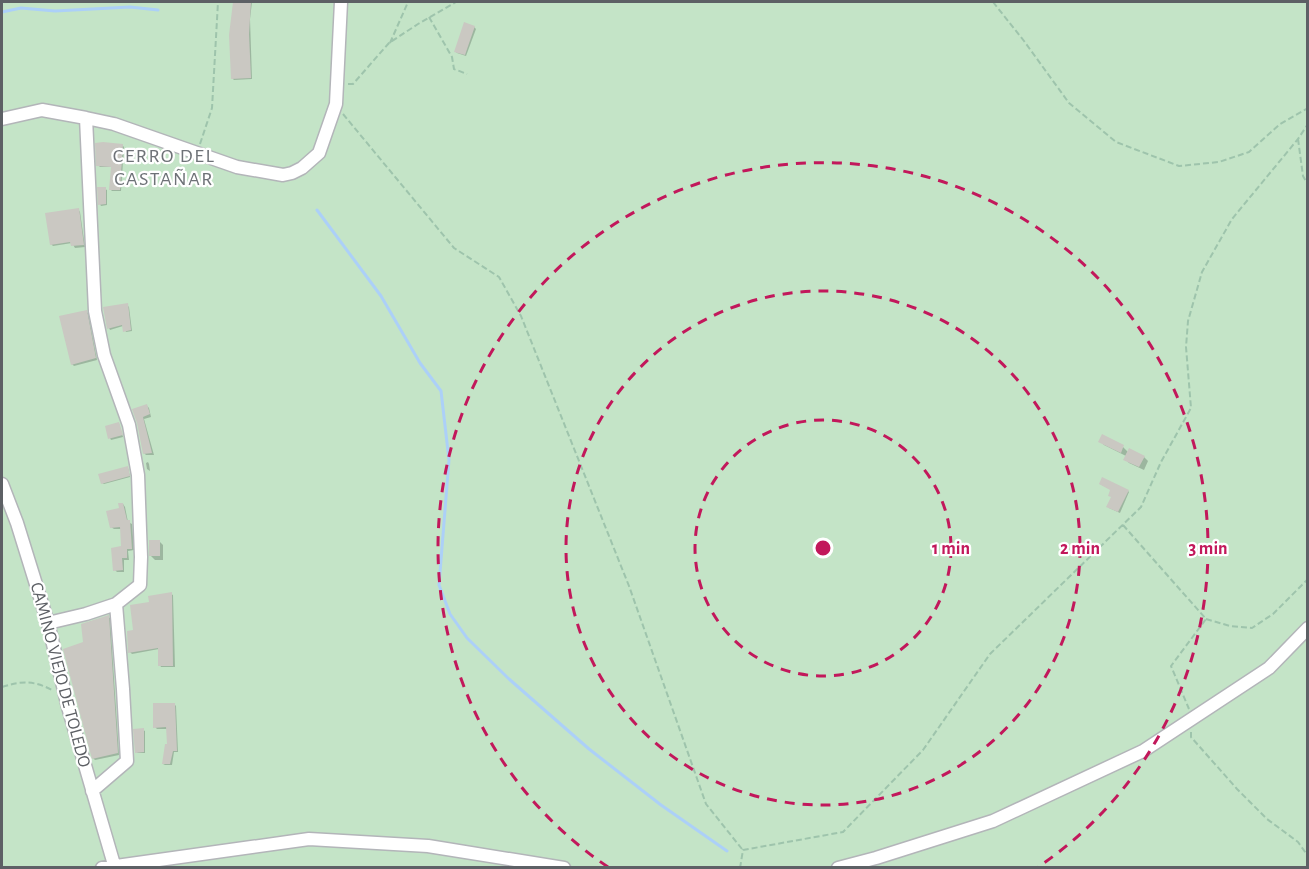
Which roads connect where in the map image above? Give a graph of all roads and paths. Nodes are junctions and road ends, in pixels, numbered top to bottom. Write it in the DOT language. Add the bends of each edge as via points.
graph roads {
  1 [pos="218,2"];
  2 [pos="341,2"];
  3 [pos="408,2"];
  4 [pos="456,2"];
  5 [pos="993,2"];
  6 [pos="429,17"];
  7 [pos="389,43"];
  8 [pos="467,74"];
  9 [pos="337,82"];
  10 [pos="336,104"];
  11 [pos="1308,108"];
  12 [pos="86,118"];
  13 [pos="2,119"];
  14 [pos="1308,124"];
  15 [pos="1298,139"];
  16 [pos="197,153"];
  17 [pos="1308,185"];
  18 [pos="2,484"];
  19 [pos="1123,525"];
  20 [pos="1308,579"];
  21 [pos="116,604"];
  22 [pos="1206,619"];
  23 [pos="48,623"];
  24 [pos="1308,628"];
  25 [pos="2,687"];
  26 [pos="52,690"];
  27 [pos="1192,718"];
  28 [pos="92,791"];
  29 [pos="742,850"];
  30 [pos="1308,856"];
  31 [pos="110,867"];
  32 [pos="564,867"];
  33 [pos="740,867"];
  34 [pos="838,867"];
  1 -- 16 [label="path" via="212,108"];
  2 -- 9 [label="lane"];
  3 -- 7 [label="path"];
  4 -- 6 [label="path"];
  5 -- 11 [label="path" via="1070,103 1116,142 1179,166 1219,162 1249,152 1280,124"];
  6 -- 7 [label="path"];
  6 -- 8 [label="path" via="452,57 454,69"];
  7 -- 9 [label="path" via="353,84"];
  9 -- 10 [label="lane"];
  10 -- 16 [label="lane" via="320,153 292,173 237,167"];
  10 -- 29 [label="path" via="454,248 499,277 521,316 629,586 706,804"];
  12 -- 13 [label="lane" via="42,110"];
  12 -- 16 [label="lane"];
  12 -- 21 [label="lane" via="95,311 104,355 129,425 138,475 140,585"];
  14 -- 15 [label="path"];
  15 -- 17 [label="path"];
  15 -- 19 [label="path" via="1233,219 1202,272 1188,321 1191,408 1141,507"];
  18 -- 23 [label="lane, CAMINO VIEJO DE TOLEDO"];
  19 -- 22 [label="path"];
  19 -- 29 [label="path" via="990,654 923,750 843,831"];
  20 -- 22 [label="path" via="1273,614 1252,628"];
  21 -- 23 [label="lane"];
  21 -- 28 [label="lane" via="127,761"];
  22 -- 27 [label="path" via="1171,666"];
  23 -- 28 [label="lane, CAMINO VIEJO DE TOLEDO"];
  24 -- 27 [label="lane" via="1269,668"];
  25 -- 26 [label="path" via="30,682"];
  27 -- 30 [label="path" via="1191,737 1237,789 1298,842"];
  27 -- 34 [label="lane" via="1143,751 993,821"];
  28 -- 31 [label="lane, CAMINO VIEJO DE TOLEDO"];
  29 -- 33 [label="path"];
  31 -- 32 [label="lane" via="309,838 428,846"];
}
